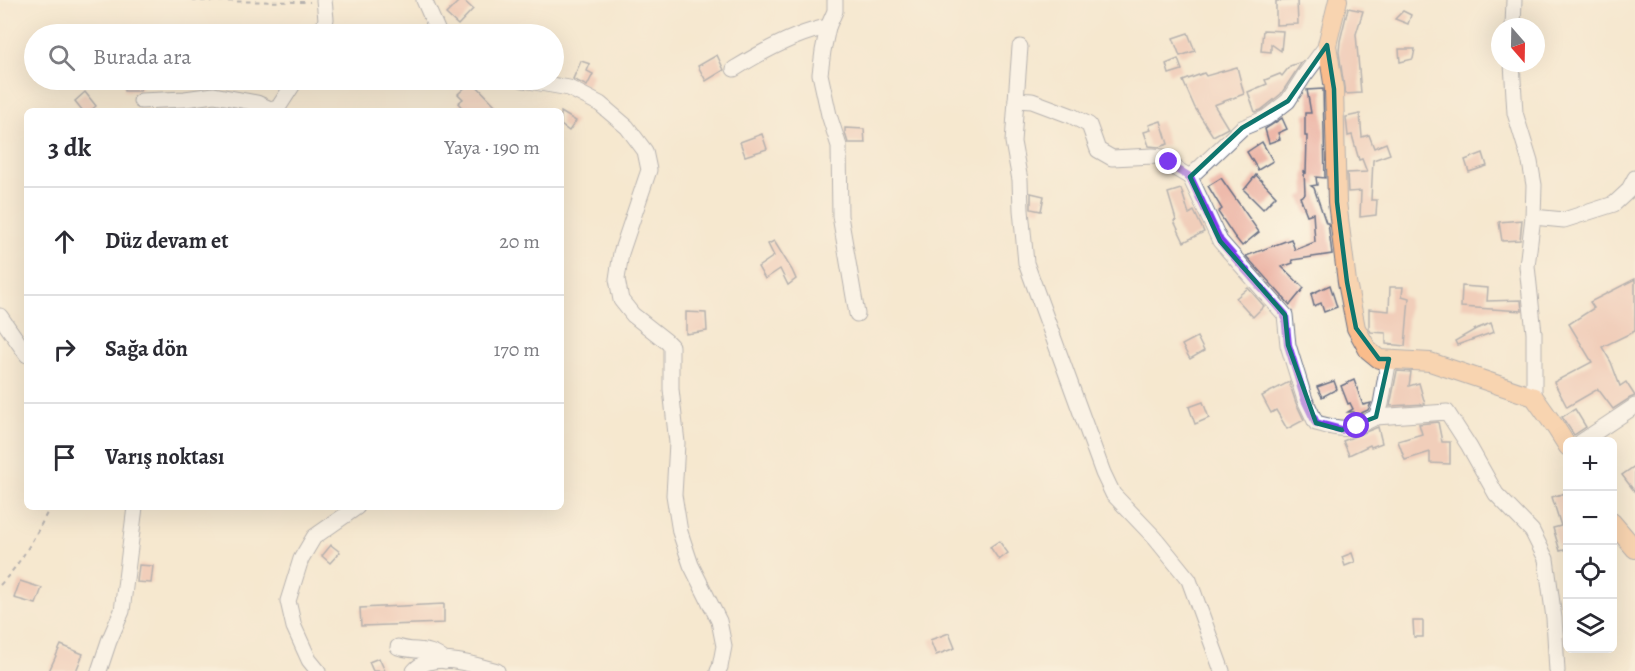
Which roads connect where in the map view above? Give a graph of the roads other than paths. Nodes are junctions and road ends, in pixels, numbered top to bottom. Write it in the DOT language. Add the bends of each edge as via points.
graph roads {
  1 [pos="424,0"];
  2 [pos="835,0"];
  3 [pos="1338,0"];
  4 [pos="1514,0"];
  5 [pos="324,1"];
  6 [pos="1513,18"];
  7 [pos="325,24"];
  8 [pos="435,24"];
  9 [pos="828,27"];
  10 [pos="1327,45"];
  11 [pos="1020,47"];
  12 [pos="734,69"];
  13 [pos="1513,72"];
  14 [pos="564,87"];
  15 [pos="289,90"];
  16 [pos="1016,100"];
  17 [pos="141,101"];
  18 [pos="268,108"];
  19 [pos="277,108"];
  20 [pos="1190,177"];
  21 [pos="1635,178"];
  22 [pos="1533,217"];
  23 [pos="857,314"];
  24 [pos="0,316"];
  25 [pos="24,351"];
  26 [pos="1389,359"];
  27 [pos="1534,397"];
  28 [pos="1635,406"];
  29 [pos="1376,417"];
  30 [pos="1587,437"];
  31 [pos="1563,439"];
  32 [pos="135,510"];
  33 [pos="353,510"];
  34 [pos="1617,528"];
  35 [pos="1635,549"];
  36 [pos="398,647"];
  37 [pos="445,661"];
  38 [pos="99,671"];
  39 [pos="318,671"];
  40 [pos="414,671"];
  41 [pos="496,671"];
  42 [pos="718,671"];
  43 [pos="1222,671"];
  44 [pos="1557,671"];
  1 -- 8 [label="street"];
  2 -- 9 [label="street"];
  3 -- 10 [label="main road"];
  4 -- 6 [label="street"];
  5 -- 7 [label="street"];
  9 -- 12 [label="street" via="811,30"];
  9 -- 23 [label="street" via="820,74 839,146 840,216"];
  10 -- 20 [label="street" via="1288,101 1266,118 1242,128"];
  10 -- 26 [label="main road" via="1334,89 1336,202 1356,328 1368,350 1379,359"];
  11 -- 16 [label="street"];
  13 -- 22 [label="street" via="1515,113 1534,185"];
  14 -- 42 [label="street" via="600,104 627,127 645,151 650,170 621,253 617,279 621,300 633,315 671,346 677,443 674,495 691,565 718,621 724,646"];
  15 -- 19 [label="street"];
  16 -- 20 [label="street" via="1032,101 1089,125 1098,150 1112,158 1164,157"];
  16 -- 43 [label="street" via="1013,142 1026,263 1113,494 1189,580"];
  17 -- 18 [label="street" via="214,95"];
  20 -- 29 [label="street" via="1220,241 1285,315 1288,345 1316,423 1342,430"];
  21 -- 22 [label="street" via="1614,204 1564,219"];
  22 -- 27 [label="street" via="1527,266 1534,333"];
  24 -- 25 [label="street"];
  26 -- 27 [label="main road" via="1430,362"];
  26 -- 29 [label="street"];
  27 -- 31 [label="main road"];
  28 -- 30 [label="street"];
  29 -- 44 [label="street" via="1447,412 1496,494 1532,531 1546,559"];
  32 -- 38 [label="street" via="122,611"];
  33 -- 39 [label="street" via="315,537 301,559 288,601 294,627"];
  34 -- 35 [label="main road"];
  36 -- 37 [label="street" via="438,654"];
  37 -- 40 [label="street" via="418,666"];
  37 -- 41 [label="street"];
}
